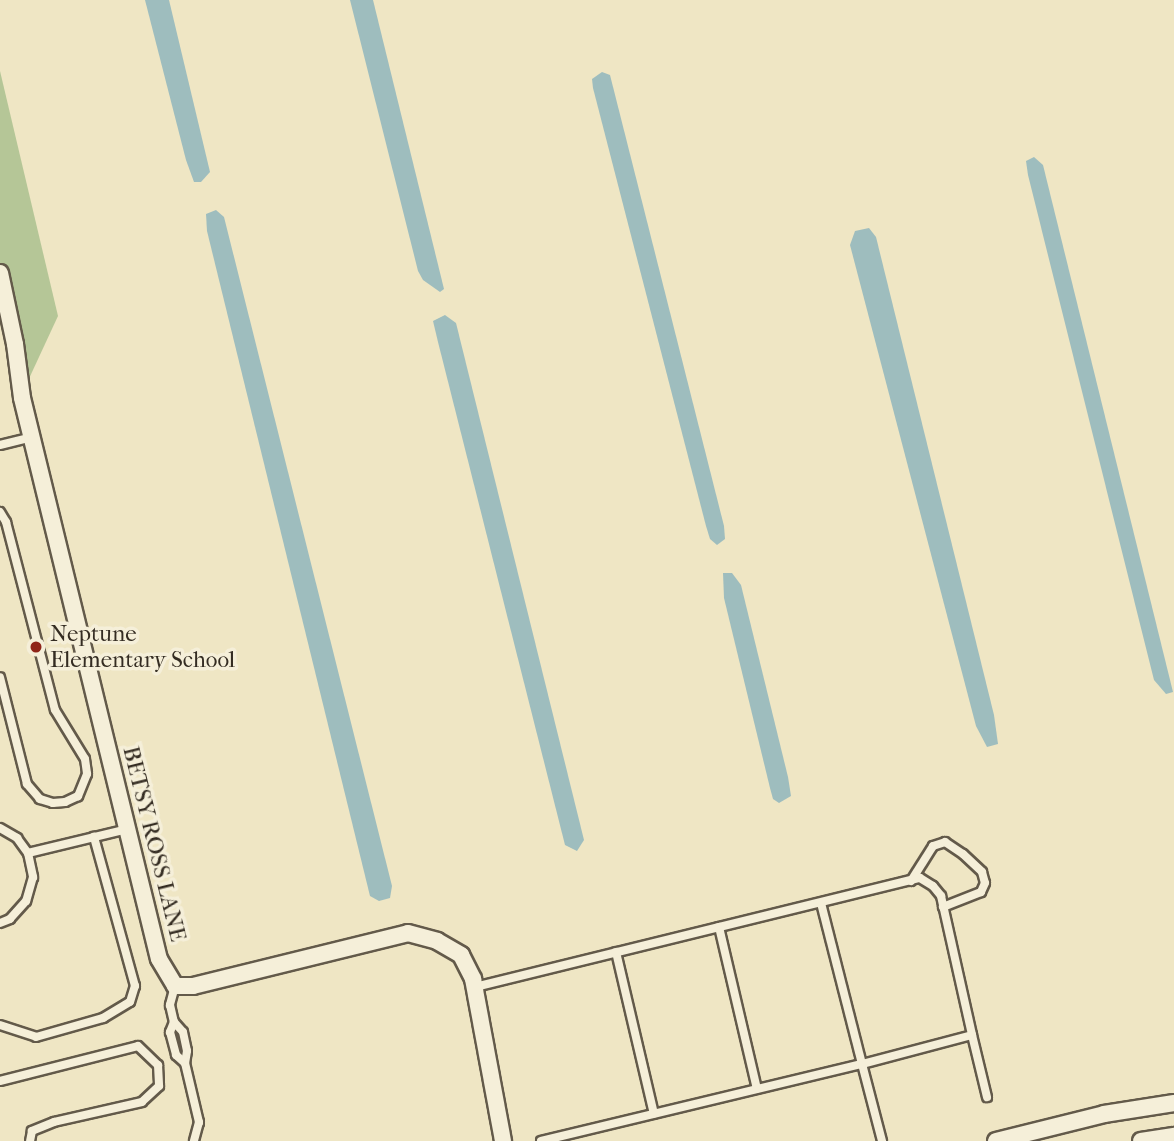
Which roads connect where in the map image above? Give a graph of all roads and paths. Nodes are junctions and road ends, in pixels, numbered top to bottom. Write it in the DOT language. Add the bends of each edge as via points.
graph roads {
  1 [pos="0,273"];
  2 [pos="32,437"];
  3 [pos="0,445"];
  4 [pos="0,512"];
  5 [pos="0,677"];
  6 [pos="0,828"];
  7 [pos="127,829"];
  8 [pos="94,837"];
  9 [pos="28,853"];
  10 [pos="911,881"];
  11 [pos="821,903"];
  12 [pos="943,907"];
  13 [pos="0,923"];
  14 [pos="719,928"];
  15 [pos="616,953"];
  16 [pos="175,986"];
  17 [pos="475,987"];
  18 [pos="0,1025"];
  19 [pos="972,1035"];
  20 [pos="862,1064"];
  21 [pos="0,1081"];
  22 [pos="757,1089"];
  23 [pos="988,1097"];
  24 [pos="1174,1103"];
  25 [pos="654,1114"];
  26 [pos="1174,1136"];
  27 [pos="30,1141"];
  28 [pos="194,1141"];
  29 [pos="503,1141"];
  30 [pos="541,1141"];
  31 [pos="881,1141"];
  32 [pos="996,1141"];
  33 [pos="1141,1141"];
  1 -- 2 [label="street, BETSY ROSS LANE"];
  2 -- 3 [label="lane"];
  2 -- 7 [label="street, BETSY ROSS LANE"];
  4 -- 5 [label="lane" via="55,710 85,759 87,774 78,796 53,803 40,799 27,784"];
  6 -- 9 [label="lane" via="17,838"];
  7 -- 8 [label="lane"];
  7 -- 16 [label="street, BETSY ROSS LANE" via="159,959"];
  8 -- 9 [label="lane"];
  8 -- 18 [label="lane" via="135,986 130,1002 103,1018 36,1037"];
  9 -- 13 [label="lane" via="32,890 19,911"];
  10 -- 11 [label="lane"];
  10 -- 12 [label="lane" via="919,878 933,886"];
  10 -- 12 [label="lane" via="933,846 945,842 963,854 982,872 985,883 981,892"];
  11 -- 14 [label="lane"];
  11 -- 20 [label="lane"];
  12 -- 19 [label="lane"];
  14 -- 15 [label="lane"];
  14 -- 22 [label="lane"];
  15 -- 17 [label="lane"];
  15 -- 25 [label="lane"];
  16 -- 17 [label="street" via="193,986 408,933 437,941 461,955"];
  16 -- 28 [label="lane" via="170,1032 176,1055 185,1063 199,1122"];
  17 -- 29 [label="street"];
  19 -- 20 [label="lane"];
  19 -- 23 [label="lane"];
  20 -- 22 [label="lane"];
  20 -- 31 [label="lane"];
  21 -- 27 [label="lane" via="138,1046 158,1065 159,1086 142,1102 54,1122 32,1131"];
  22 -- 25 [label="lane"];
  24 -- 32 [label="street" via="1104,1114"];
  25 -- 30 [label="lane"];
  26 -- 33 [label="street"];
}
